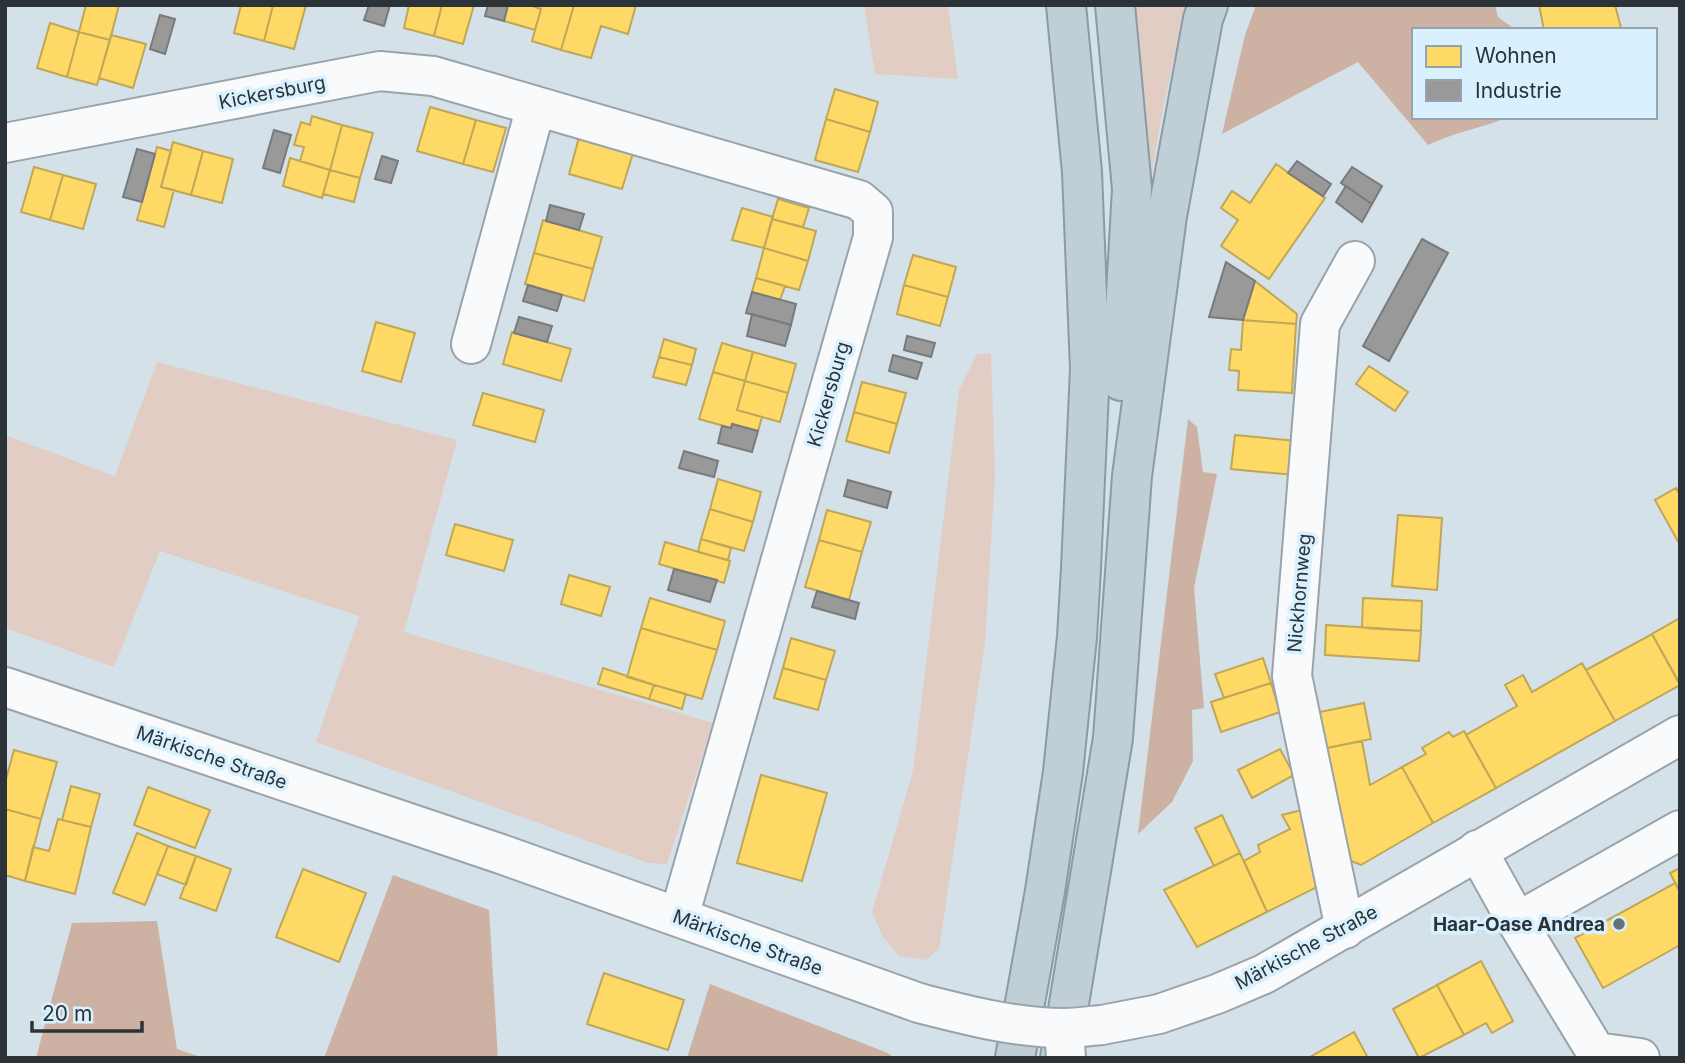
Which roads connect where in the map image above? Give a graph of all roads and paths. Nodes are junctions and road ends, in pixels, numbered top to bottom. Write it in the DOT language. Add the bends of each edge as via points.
graph roads {
  1 [pos="1066,5"];
  2 [pos="1115,5"];
  3 [pos="1208,5"];
  4 [pos="536,106"];
  5 [pos="5,143"];
  6 [pos="1356,261"];
  7 [pos="471,344"];
  8 [pos="1120,620"];
  9 [pos="5,687"];
  10 [pos="1680,735"];
  11 [pos="1680,830"];
  12 [pos="1477,850"];
  13 [pos="679,917"];
  14 [pos="1517,922"];
  15 [pos="1345,929"];
  16 [pos="1063,1048"];
  17 [pos="1595,1055"];
  18 [pos="1015,1058"];
  19 [pos="1640,1058"];
  1 -- 18 [label="highway" via="1082,172 1090,369 1078,623 1063,772"];
  2 -- 8 [label="highway" via="1132,188 1111,511"];
  3 -- 8 [label="highway" via="1167,216 1132,476"];
  4 -- 5 [label="street, Kickersburg" via="433,76 380,71"];
  4 -- 7 [label="street"];
  4 -- 13 [label="street, Kickersburg" via="859,200 873,212 873,237"];
  6 -- 15 [label="street, Nickhornweg" via="1320,324 1292,676"];
  8 -- 16 [label="highway" via="1113,738"];
  9 -- 13 [label="street, Märkische Straße"];
  10 -- 12 [label="street, Märkische Straße"];
  11 -- 14 [label="street"];
  12 -- 14 [label="street"];
  12 -- 15 [label="street, Märkische Straße"];
  13 -- 16 [label="street, Märkische Straße, bridge" via="919,1003 1009,1023"];
  14 -- 17 [label="street"];
  15 -- 16 [label="street, Märkische Straße, bridge" via="1217,994 1159,1014 1102,1025"];
  17 -- 19 [label="street"];
}
